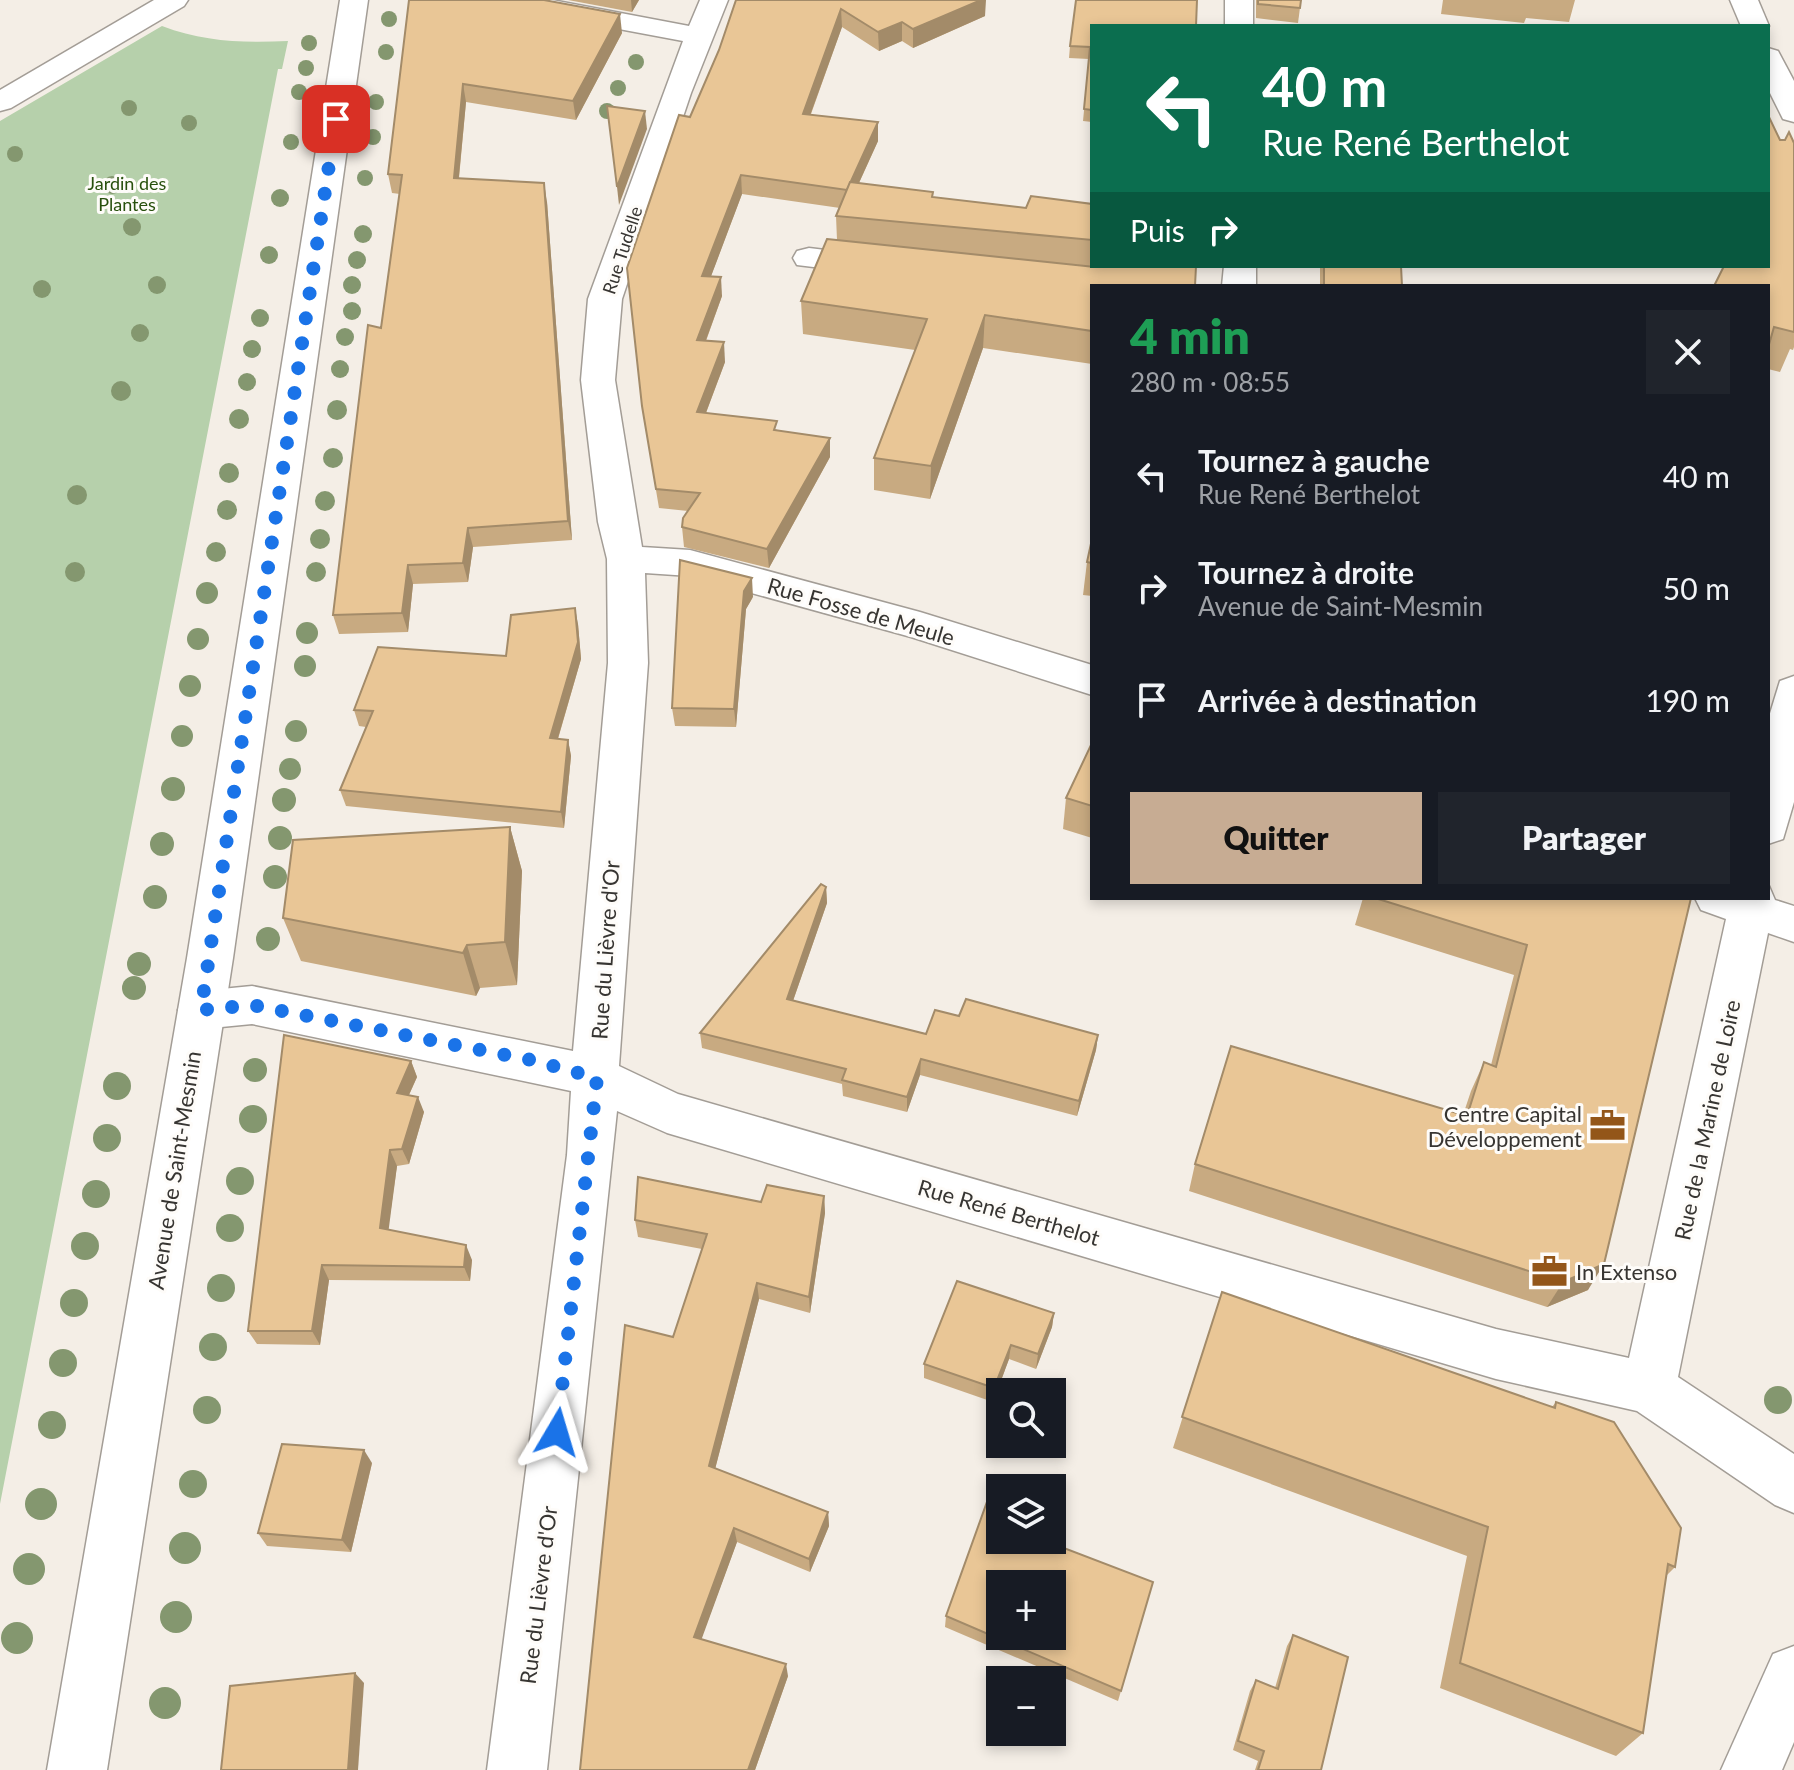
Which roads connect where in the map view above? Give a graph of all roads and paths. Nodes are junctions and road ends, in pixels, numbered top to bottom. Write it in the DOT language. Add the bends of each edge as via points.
graph roads {
  1 [pos="174,0"];
  2 [pos="354,0"];
  3 [pos="507,0"];
  4 [pos="714,0"];
  5 [pos="1239,0"];
  6 [pos="1744,0"];
  7 [pos="1239,24"];
  8 [pos="1754,24"];
  9 [pos="699,36"];
  10 [pos="1770,61"];
  11 [pos="0,102"];
  12 [pos="1794,113"];
  13 [pos="809,258"];
  14 [pos="903,268"];
  15 [pos="626,559"];
  16 [pos="1090,679"];
  17 [pos="1794,691"];
  18 [pos="1770,817"];
  19 [pos="1754,908"];
  20 [pos="201,1010"];
  21 [pos="597,1078"];
  22 [pos="1649,1388"];
  23 [pos="1794,1486"];
  24 [pos="1794,1675"];
  25 [pos="77,1770"];
  26 [pos="517,1770"];
  27 [pos="1751,1770"];
  1 -- 11 [label="street"];
  2 -- 20 [label="street, Avenue de Saint-Mesmin"];
  3 -- 9 [label="street"];
  4 -- 9 [label="street, Rue Tudelle"];
  5 -- 7 [label="street"];
  6 -- 8 [label="street"];
  9 -- 15 [label="street, Rue Tudelle" via="605,299 598,380"];
  10 -- 12 [label="street"];
  13 -- 14 [label="street"];
  15 -- 16 [label="street, Rue Fosse de Meule" via="690,563"];
  15 -- 21 [label="street, Rue du Lièvre d'Or" via="628,663"];
  17 -- 18 [label="street"];
  19 -- 22 [label="street, Rue de la Marine de Loire"];
  20 -- 21 [label="street, Rue René Berthelot" via="252,1005"];
  20 -- 25 [label="street, Avenue de Saint-Mesmin"];
  21 -- 22 [label="street, Rue René Berthelot" via="667,1112 1496,1354"];
  21 -- 26 [label="street, Rue du Lièvre d'Or"];
  22 -- 23 [label="street, Rue René Berthelot"];
  24 -- 27 [label="street"];
}
